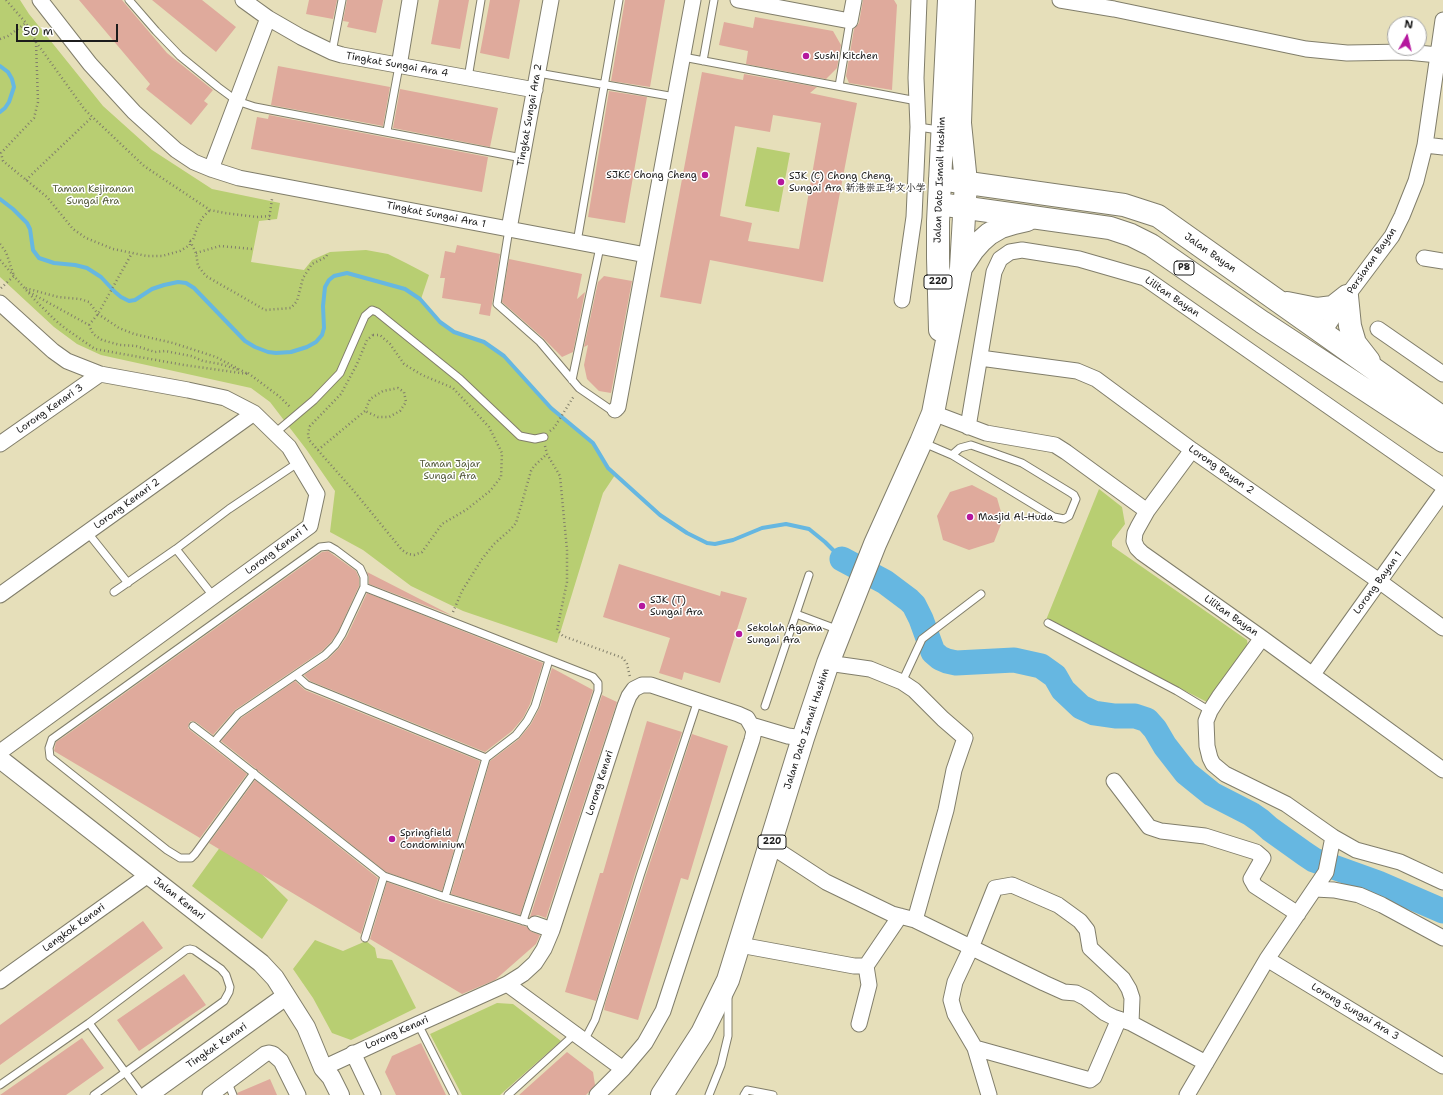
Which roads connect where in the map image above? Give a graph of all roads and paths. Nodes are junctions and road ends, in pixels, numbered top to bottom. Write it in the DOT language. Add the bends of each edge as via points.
graph roads {
  1 [pos="6,0"];
  2 [pos="40,0"];
  3 [pos="129,0"];
  4 [pos="243,0"];
  5 [pos="342,0"];
  6 [pos="410,0"];
  7 [pos="481,0"];
  8 [pos="551,0"];
  9 [pos="619,0"];
  10 [pos="693,0"];
  11 [pos="714,0"];
  12 [pos="738,0"];
  13 [pos="854,0"];
  14 [pos="919,0"];
  15 [pos="1060,0"];
  16 [pos="961,2"];
  17 [pos="1116,4"];
  18 [pos="268,18"];
  19 [pos="850,21"];
  20 [pos="26,23"];
  21 [pos="1443,27"];
  22 [pos="0,39"];
  23 [pos="36,42"];
  24 [pos="332,52"];
  25 [pos="1438,55"];
  26 [pos="683,57"];
  27 [pos="703,61"];
  28 [pos="399,66"];
  29 [pos="538,73"];
  30 [pos="468,78"];
  31 [pos="604,84"];
  32 [pos="839,86"];
  33 [pos="535,90"];
  34 [pos="675,96"];
  35 [pos="237,101"];
  36 [pos="917,101"];
  37 [pos="92,117"];
  38 [pos="918,127"];
  39 [pos="942,130"];
  40 [pos="387,131"];
  41 [pos="1425,145"];
  42 [pos="1443,147"];
  43 [pos="522,158"];
  44 [pos="211,170"];
  45 [pos="940,178"];
  46 [pos="26,180"];
  47 [pos="966,182"];
  48 [pos="274,184"];
  49 [pos="939,204"];
  50 [pos="965,208"];
  51 [pos="210,210"];
  52 [pos="270,216"];
  53 [pos="1042,218"];
  54 [pos="269,220"];
  55 [pos="509,229"];
  56 [pos="190,241"];
  57 [pos="578,242"];
  58 [pos="0,244"];
  59 [pos="600,247"];
  60 [pos="253,249"];
  61 [pos="132,253"];
  62 [pos="196,253"];
  63 [pos="328,253"];
  64 [pos="646,255"];
  65 [pos="1424,258"];
  66 [pos="0,260"];
  67 [pos="1443,261"];
  68 [pos="961,268"];
  69 [pos="14,276"];
  70 [pos="0,289"];
  71 [pos="26,289"];
  72 [pos="1347,296"];
  73 [pos="902,300"];
  74 [pos="1280,301"];
  75 [pos="0,303"];
  76 [pos="98,314"];
  77 [pos="1262,322"];
  78 [pos="89,324"];
  79 [pos="1378,329"];
  80 [pos="1323,333"];
  81 [pos="980,358"];
  82 [pos="944,360"];
  83 [pos="100,374"];
  84 [pos="248,374"];
  85 [pos="1443,374"];
  86 [pos="572,380"];
  87 [pos="1371,380"];
  88 [pos="569,403"];
  89 [pos="615,410"];
  90 [pos="365,411"];
  91 [pos="254,413"];
  92 [pos="933,413"];
  93 [pos="297,414"];
  94 [pos="1443,418"];
  95 [pos="310,426"];
  96 [pos="968,427"];
  97 [pos="554,428"];
  98 [pos="275,433"];
  99 [pos="544,437"];
  100 [pos="1443,441"];
  101 [pos="921,442"];
  102 [pos="0,444"];
  103 [pos="971,445"];
  104 [pos="318,450"];
  105 [pos="1192,450"];
  106 [pos="547,454"];
  107 [pos="952,455"];
  108 [pos="299,462"];
  109 [pos="1443,491"];
  110 [pos="1147,511"];
  111 [pos="88,533"];
  112 [pos="176,549"];
  113 [pos="809,575"];
  114 [pos="1379,581"];
  115 [pos="128,583"];
  116 [pos="364,587"];
  117 [pos="114,592"];
  118 [pos="981,594"];
  119 [pos="0,595"];
  120 [pos="214,596"];
  121 [pos="796,614"];
  122 [pos="450,620"];
  123 [pos="1048,623"];
  124 [pos="1443,628"];
  125 [pos="840,631"];
  126 [pos="1262,638"];
  127 [pos="549,660"];
  128 [pos="828,663"];
  129 [pos="1313,674"];
  130 [pos="296,675"];
  131 [pos="902,682"];
  132 [pos="634,689"];
  133 [pos="698,700"];
  134 [pos="765,706"];
  135 [pos="1210,711"];
  136 [pos="751,724"];
  137 [pos="193,726"];
  138 [pos="803,738"];
  139 [pos="214,742"];
  140 [pos="0,752"];
  141 [pos="486,758"];
  142 [pos="0,759"];
  143 [pos="1443,770"];
  144 [pos="254,773"];
  145 [pos="1114,782"];
  146 [pos="1333,840"];
  147 [pos="771,846"];
  148 [pos="148,875"];
  149 [pos="384,876"];
  150 [pos="1443,882"];
  151 [pos="1315,889"];
  152 [pos="445,897"];
  153 [pos="1298,914"];
  154 [pos="900,916"];
  155 [pos="915,920"];
  156 [pos="529,922"];
  157 [pos="552,930"];
  158 [pos="365,938"];
  159 [pos="1443,938"];
  160 [pos="740,945"];
  161 [pos="971,948"];
  162 [pos="1267,959"];
  163 [pos="866,966"];
  164 [pos="2,977"];
  165 [pos="728,980"];
  166 [pos="507,984"];
  167 [pos="286,996"];
  168 [pos="1125,1021"];
  169 [pos="89,1023"];
  170 [pos="418,1024"];
  171 [pos="859,1024"];
  172 [pos="580,1038"];
  173 [pos="975,1048"];
  174 [pos="353,1053"];
  175 [pos="1206,1063"];
  176 [pos="1443,1066"];
  177 [pos="323,1068"];
  178 [pos="623,1070"];
  179 [pos="126,1072"];
  180 [pos="0,1085"];
  181 [pos="231,1089"];
  182 [pos="157,1092"];
  183 [pos="94,1095"];
  184 [pos="142,1095"];
  185 [pos="210,1095"];
  186 [pos="298,1095"];
  187 [pos="327,1095"];
  188 [pos="340,1095"];
  189 [pos="373,1095"];
  190 [pos="454,1095"];
  191 [pos="508,1095"];
  192 [pos="597,1095"];
  193 [pos="662,1095"];
  194 [pos="709,1095"];
  195 [pos="744,1095"];
  196 [pos="773,1095"];
  197 [pos="989,1095"];
  198 [pos="1187,1095"];
  1 -- 20 [label="path"];
  2 -- 44 [label="street, Tingkat Sungai Ara 1" via="90,64 134,112 176,150"];
  3 -- 35 [label="lane" via="180,56"];
  4 -- 18 [label="street, Tingkat Sungai Ara 4"];
  5 -- 24 [label="lane"];
  6 -- 28 [label="street"];
  7 -- 30 [label="lane"];
  8 -- 29 [label="street, Tingkat Sungai Ara 2"];
  9 -- 31 [label="lane"];
  10 -- 26 [label="street"];
  11 -- 27 [label="lane"];
  12 -- 19 [label="street"];
  13 -- 19 [label="street"];
  14 -- 36 [label="street"];
  15 -- 17 [label="street"];
  16 -- 39 [label="main road, Jalan Dato Ismail Hashim / 220"];
  16 -- 47 [label="main road, Jalan Dato Ismail Hashim / 220" via="960,123"];
  17 -- 25 [label="street" via="1306,49 1348,53 1407,52"];
  18 -- 24 [label="street, Tingkat Sungai Ara 4"];
  18 -- 35 [label="street"];
  19 -- 32 [label="lane"];
  20 -- 22 [label="path"];
  20 -- 23 [label="path"];
  21 -- 25 [label="street, Persiaran Bayan"];
  23 -- 37 [label="path"];
  23 -- 46 [label="path" via="38,102 34,118 1,153 3,161"];
  24 -- 28 [label="street, Tingkat Sungai Ara 4"];
  25 -- 41 [label="street, Persiaran Bayan"];
  26 -- 27 [label="lane"];
  26 -- 34 [label="street"];
  27 -- 32 [label="lane"];
  28 -- 30 [label="street, Tingkat Sungai Ara 4"];
  28 -- 40 [label="lane"];
  29 -- 31 [label="lane"];
  29 -- 33 [label="street, Tingkat Sungai Ara 2"];
  30 -- 33 [label="street, Tingkat Sungai Ara 4"];
  31 -- 34 [label="lane"];
  31 -- 57 [label="lane"];
  32 -- 36 [label="lane"];
  33 -- 43 [label="street, Tingkat Sungai Ara 2"];
  34 -- 64 [label="street"];
  35 -- 40 [label="lane" via="255,107"];
  35 -- 44 [label="street"];
  36 -- 38 [label="street"];
  37 -- 46 [label="path"];
  37 -- 51 [label="path" via="144,166"];
  38 -- 39 [label="lane"];
  38 -- 73 [label="street" via="914,217"];
  39 -- 45 [label="main road, Jalan Dato Ismail Hashim / 220"];
  40 -- 43 [label="lane"];
  41 -- 42 [label="street"];
  41 -- 72 [label="street, Persiaran Bayan" via="1416,181 1392,236"];
  43 -- 55 [label="street, Tingkat Sungai Ara 2"];
  44 -- 48 [label="street, Tingkat Sungai Ara 1"];
  45 -- 47 [label="main road, Jalan Bayan"];
  45 -- 49 [label="main road, Jalan Dato Ismail Hashim / 220"];
  46 -- 61 [label="path" via="48,197 72,229 113,249"];
  47 -- 50 [label="main road, Jalan Dato Ismail Hashim / 220"];
  47 -- 74 [label="main road, Jalan Bayan" via="1124,205 1158,216"];
  48 -- 52 [label="path"];
  48 -- 55 [label="street, Tingkat Sungai Ara 1"];
  49 -- 50 [label="main road, P8"];
  49 -- 82 [label="main road, Jalan Dato Ismail Hashim / 220" via="938,265"];
  50 -- 53 [label="main road, P8"];
  50 -- 68 [label="main road, Jalan Dato Ismail Hashim / 220"];
  51 -- 52 [label="path" via="257,217"];
  51 -- 56 [label="path" via="202,218 193,240"];
  52 -- 54 [label="path"];
  53 -- 68 [label="main road" via="1014,223 989,234 973,250"];
  53 -- 77 [label="main road, P8" via="1110,228 1131,235 1151,245"];
  55 -- 57 [label="street, Tingkat Sungai Ara 1"];
  55 -- 86 [label="lane" via="497,304 540,342"];
  56 -- 61 [label="path" via="190,245 180,251 162,256"];
  56 -- 62 [label="path"];
  57 -- 59 [label="street, Tingkat Sungai Ara 1"];
  58 -- 69 [label="path" via="6,252"];
  59 -- 64 [label="street, Tingkat Sungai Ara 1"];
  59 -- 86 [label="lane"];
  60 -- 62 [label="path" via="220,246"];
  61 -- 76 [label="path"];
  62 -- 63 [label="path" via="198,266 206,276 265,310 290,308 297,301 303,278 309,268"];
  64 -- 89 [label="street" via="618,407"];
  65 -- 67 [label="street"];
  66 -- 69 [label="path"];
  68 -- 82 [label="main road, Jalan Dato Ismail Hashim / 220"];
  69 -- 70 [label="path"];
  69 -- 71 [label="path"];
  71 -- 76 [label="path" via="89,302"];
  71 -- 78 [label="path"];
  71 -- 84 [label="path" via="66,328 95,349"];
  72 -- 74 [label="main road" via="1333,307 1316,309"];
  72 -- 80 [label="street, Persiaran Bayan"];
  72 -- 87 [label="main road" via="1350,326"];
  74 -- 80 [label="main road, Jalan Bayan"];
  75 -- 83 [label="street, Lorong Kenari 1" via="67,362"];
  76 -- 78 [label="path"];
  76 -- 84 [label="path" via="119,328 216,357"];
  77 -- 80 [label="main road" via="1311,340"];
  77 -- 87 [label="main road, P8"];
  78 -- 84 [label="path" via="93,334 102,340 155,352 165,351 191,356"];
  79 -- 85 [label="street"];
  80 -- 87 [label="main road" via="1319,341 1322,351"];
  81 -- 96 [label="street, Lilitan Bayan"];
  81 -- 105 [label="street, Lorong Bayan 2" via="1087,374"];
  81 -- 109 [label="street, Lilitan Bayan" via="994,272 1000,259 1010,252 1022,250 1088,261 1145,278"];
  82 -- 92 [label="main road, Jalan Dato Ismail Hashim / 220"];
  83 -- 91 [label="street, Lorong Kenari 1" via="225,398"];
  83 -- 102 [label="street, Lorong Kenari 3"];
  84 -- 93 [label="path"];
  86 -- 89 [label="lane" via="579,388 611,410"];
  87 -- 94 [label="main road, P8"];
  87 -- 100 [label="main road, P8"];
  88 -- 97 [label="path"];
  90 -- 90 [label="path" via="378,417 388,417 400,411 406,402 404,392 398,388 383,391 370,399"];
  90 -- 104 [label="path"];
  91 -- 98 [label="street, Lorong Kenari 1"];
  91 -- 111 [label="street, Lorong Kenari 2"];
  92 -- 96 [label="street"];
  92 -- 101 [label="main road, Jalan Dato Ismail Hashim / 220"];
  93 -- 95 [label="path"];
  93 -- 98 [label="lane"];
  93 -- 99 [label="lane" via="340,373 365,316 372,310 378,312 460,378 520,436 535,439"];
  95 -- 104 [label="path" via="309,440"];
  95 -- 104 [label="path" via="341,394 367,340 373,335 380,335 404,364 453,388 489,427 502,453 500,477 490,491 466,510 442,524 422,552 414,555 402,550"];
  96 -- 103 [label="lane"];
  96 -- 110 [label="street" via="986,433 1055,445"];
  98 -- 108 [label="street, Lorong Kenari 1" via="289,446"];
  99 -- 106 [label="path"];
  101 -- 107 [label="lane"];
  101 -- 125 [label="main road, Jalan Dato Ismail Hashim / 220" via="875,544"];
  103 -- 107 [label="lane" via="960,448"];
  103 -- 107 [label="lane" via="1022,463 1071,492 1076,499 1069,516 1064,519 1054,517"];
  105 -- 110 [label="street, Lilitan Bayan"];
  105 -- 114 [label="street, Lorong Bayan 2"];
  106 -- 122 [label="path" via="531,471 516,522 482,558 462,591"];
  106 -- 132 [label="path" via="560,476 567,550 567,582 557,630 563,636 623,658"];
  108 -- 112 [label="lane" via="229,509"];
  108 -- 120 [label="street, Lorong Kenari 1" via="317,494 310,526"];
  109 -- 114 [label="street, Lorong Bayan 1"];
  110 -- 126 [label="street, Lilitan Bayan" via="1135,533 1134,541 1137,548"];
  111 -- 115 [label="lane"];
  111 -- 119 [label="street, Lorong Kenari 2"];
  112 -- 115 [label="lane"];
  112 -- 120 [label="lane"];
  113 -- 121 [label="lane"];
  114 -- 124 [label="street, Lorong Bayan 2"];
  114 -- 129 [label="street, Lorong Bayan 1"];
  115 -- 117 [label="lane"];
  116 -- 122 [label="lane"];
  116 -- 130 [label="lane" via="335,645"];
  116 -- 144 [label="lane" via="364,577 360,568 329,546 320,547 52,739 49,748 50,757 166,850 180,858 191,858 195,854"];
  118 -- 131 [label="lane" via="922,639"];
  120 -- 140 [label="street, Lorong Kenari 1"];
  121 -- 125 [label="lane"];
  121 -- 134 [label="lane"];
  122 -- 127 [label="lane"];
  123 -- 135 [label="lane"];
  125 -- 128 [label="main road, Jalan Dato Ismail Hashim / 220"];
  126 -- 129 [label="street, Lilitan Bayan"];
  126 -- 135 [label="street"];
  127 -- 141 [label="lane" via="535,706 527,721 516,735"];
  127 -- 156 [label="lane" via="593,677 598,683 598,691"];
  128 -- 131 [label="street" via="870,670"];
  128 -- 138 [label="main road, Jalan Dato Ismail Hashim / 220"];
  129 -- 143 [label="street, Lilitan Bayan"];
  130 -- 139 [label="lane" via="238,714"];
  130 -- 141 [label="lane" via="307,684"];
  131 -- 155 [label="street" via="965,738 954,770 946,810"];
  132 -- 133 [label="street" via="642,685 651,685"];
  132 -- 157 [label="street, Lorong Kenari" via="625,706"];
  133 -- 136 [label="street" via="747,718"];
  133 -- 172 [label="lane" via="595,1020"];
  135 -- 146 [label="street" via="1206,721 1207,746 1210,758 1218,769 1286,804"];
  136 -- 138 [label="street"];
  136 -- 178 [label="street" via="754,731 752,740 663,1011 645,1043"];
  137 -- 139 [label="lane"];
  138 -- 147 [label="main road, Jalan Dato Ismail Hashim / 220"];
  139 -- 144 [label="lane"];
  141 -- 152 [label="lane"];
  142 -- 148 [label="street, Jalan Kenari"];
  144 -- 149 [label="lane"];
  145 -- 153 [label="street" via="1149,827 1161,831 1205,836 1256,852 1263,858 1250,879 1255,886"];
  146 -- 150 [label="street" via="1356,850 1400,862"];
  146 -- 151 [label="street" via="1326,872"];
  147 -- 154 [label="street" via="826,882"];
  147 -- 160 [label="main road, Jalan Dato Ismail Hashim / 220"];
  148 -- 164 [label="street, Lengkok Kenari"];
  148 -- 167 [label="street, Jalan Kenari" via="261,963 275,978"];
  149 -- 152 [label="lane"];
  149 -- 158 [label="lane"];
  151 -- 153 [label="street"];
  151 -- 159 [label="street" via="1359,895"];
  152 -- 156 [label="lane"];
  153 -- 162 [label="street"];
  154 -- 155 [label="street"];
  154 -- 163 [label="street"];
  155 -- 161 [label="street"];
  156 -- 157 [label="street"];
  157 -- 166 [label="street, Lorong Kenari" via="535,963"];
  160 -- 163 [label="street"];
  160 -- 165 [label="main road, Jalan Dato Ismail Hashim / 220"];
  161 -- 168 [label="street" via="1057,989 1076,993 1105,1013"];
  161 -- 168 [label="street" via="995,888 1012,885 1058,905 1084,924 1090,948 1123,979 1129,989 1132,998"];
  161 -- 173 [label="street" via="955,982 951,1000 955,1014"];
  162 -- 175 [label="street"];
  162 -- 176 [label="street, Lorong Sungai Ara 3"];
  163 -- 171 [label="street" via="869,985"];
  165 -- 193 [label="main road, Jalan Dato Ismail Hashim / 220" via="702,1033"];
  165 -- 194 [label="lane" via="728,1036 721,1065"];
  166 -- 170 [label="street, Lorong Kenari"];
  166 -- 172 [label="street"];
  167 -- 177 [label="street, Jalan Kenari" via="306,1027"];
  167 -- 182 [label="street, Tingkat Kenari"];
  168 -- 173 [label="street" via="1094,1078 1090,1080"];
  168 -- 175 [label="street"];
  169 -- 179 [label="lane"];
  169 -- 179 [label="lane" via="186,950 194,950 226,975 230,987 224,1001"];
  169 -- 180 [label="lane"];
  170 -- 174 [label="street, Lorong Kenari"];
  170 -- 190 [label="lane"];
  172 -- 178 [label="street"];
  172 -- 191 [label="lane"];
  173 -- 197 [label="street"];
  174 -- 177 [label="street, Lorong Kenari"];
  174 -- 189 [label="street, Lorong Kenari"];
  175 -- 198 [label="street"];
  177 -- 187 [label="street, Jalan Kenari" via="320,1081"];
  177 -- 188 [label="street, Jalan Kenari"];
  178 -- 192 [label="street"];
  179 -- 183 [label="lane"];
  179 -- 184 [label="lane"];
  181 -- 185 [label="street"];
  181 -- 186 [label="street" via="265,1054 269,1053 281,1061"];
  195 -- 196 [label="lane" via="747,1090"];
}
